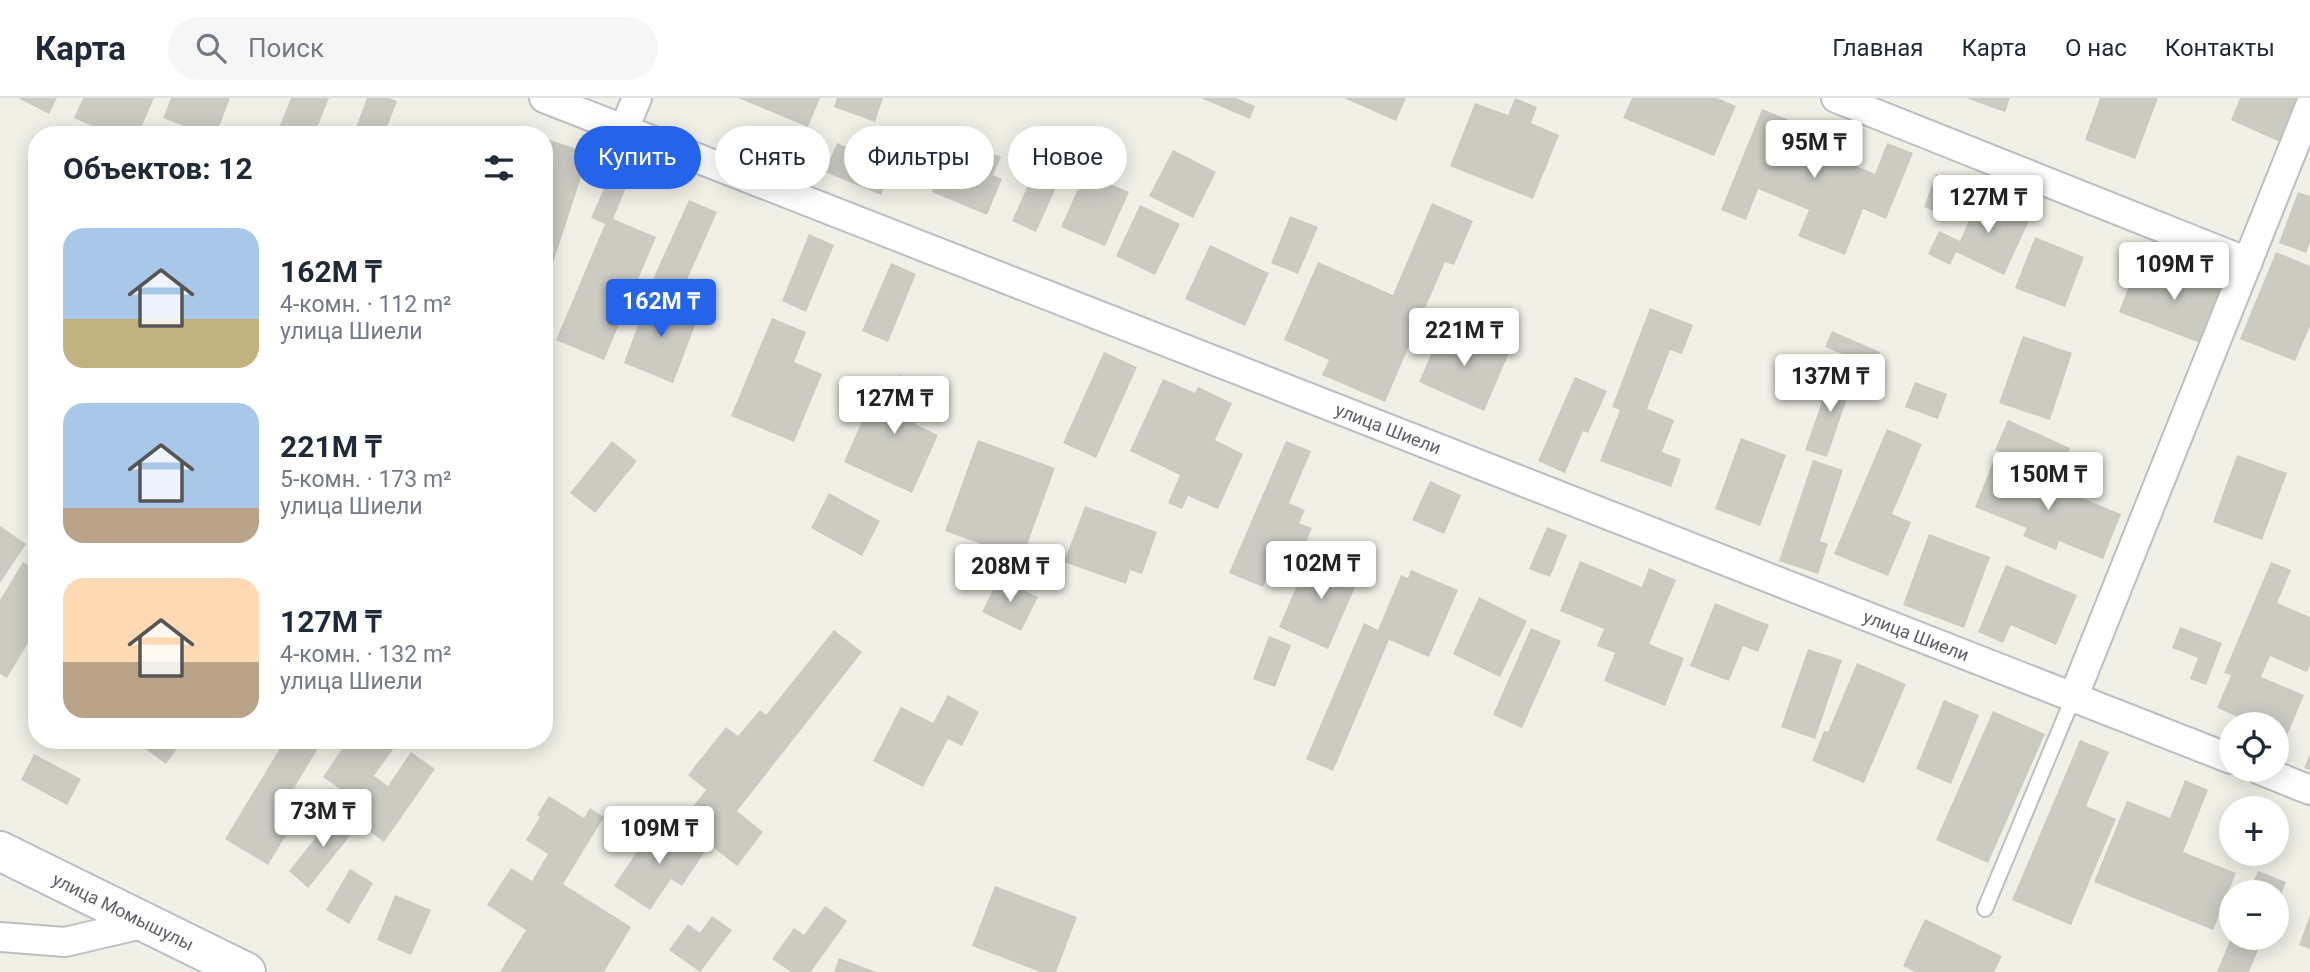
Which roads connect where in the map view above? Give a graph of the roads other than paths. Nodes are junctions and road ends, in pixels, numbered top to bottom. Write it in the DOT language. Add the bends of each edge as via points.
graph roads {
  1 [pos="544,98"];
  2 [pos="637,98"];
  3 [pos="1836,98"];
  4 [pos="2310,106"];
  5 [pos="616,126"];
  6 [pos="625,126"];
  7 [pos="701,159"];
  8 [pos="2248,262"];
  9 [pos="2073,698"];
  10 [pos="2219,754"];
  11 [pos="2289,782"];
  12 [pos="2310,790"];
  13 [pos="0,852"];
  14 [pos="1985,909"];
  15 [pos="146,923"];
  16 [pos="0,937"];
  17 [pos="246,972"];
  1 -- 5 [label="street, улица Шиели"];
  2 -- 6 [label="street"];
  3 -- 8 [label="street"];
  4 -- 8 [label="street"];
  7 -- 9 [label="street, улица Шиели"];
  8 -- 9 [label="street"];
  9 -- 10 [label="street, улица Шиели"];
  9 -- 14 [label="lane"];
  11 -- 12 [label="street"];
  13 -- 15 [label="street, улица Момышулы"];
  15 -- 16 [label="street" via="65,942"];
  15 -- 17 [label="street, улица Момышулы"];
}
